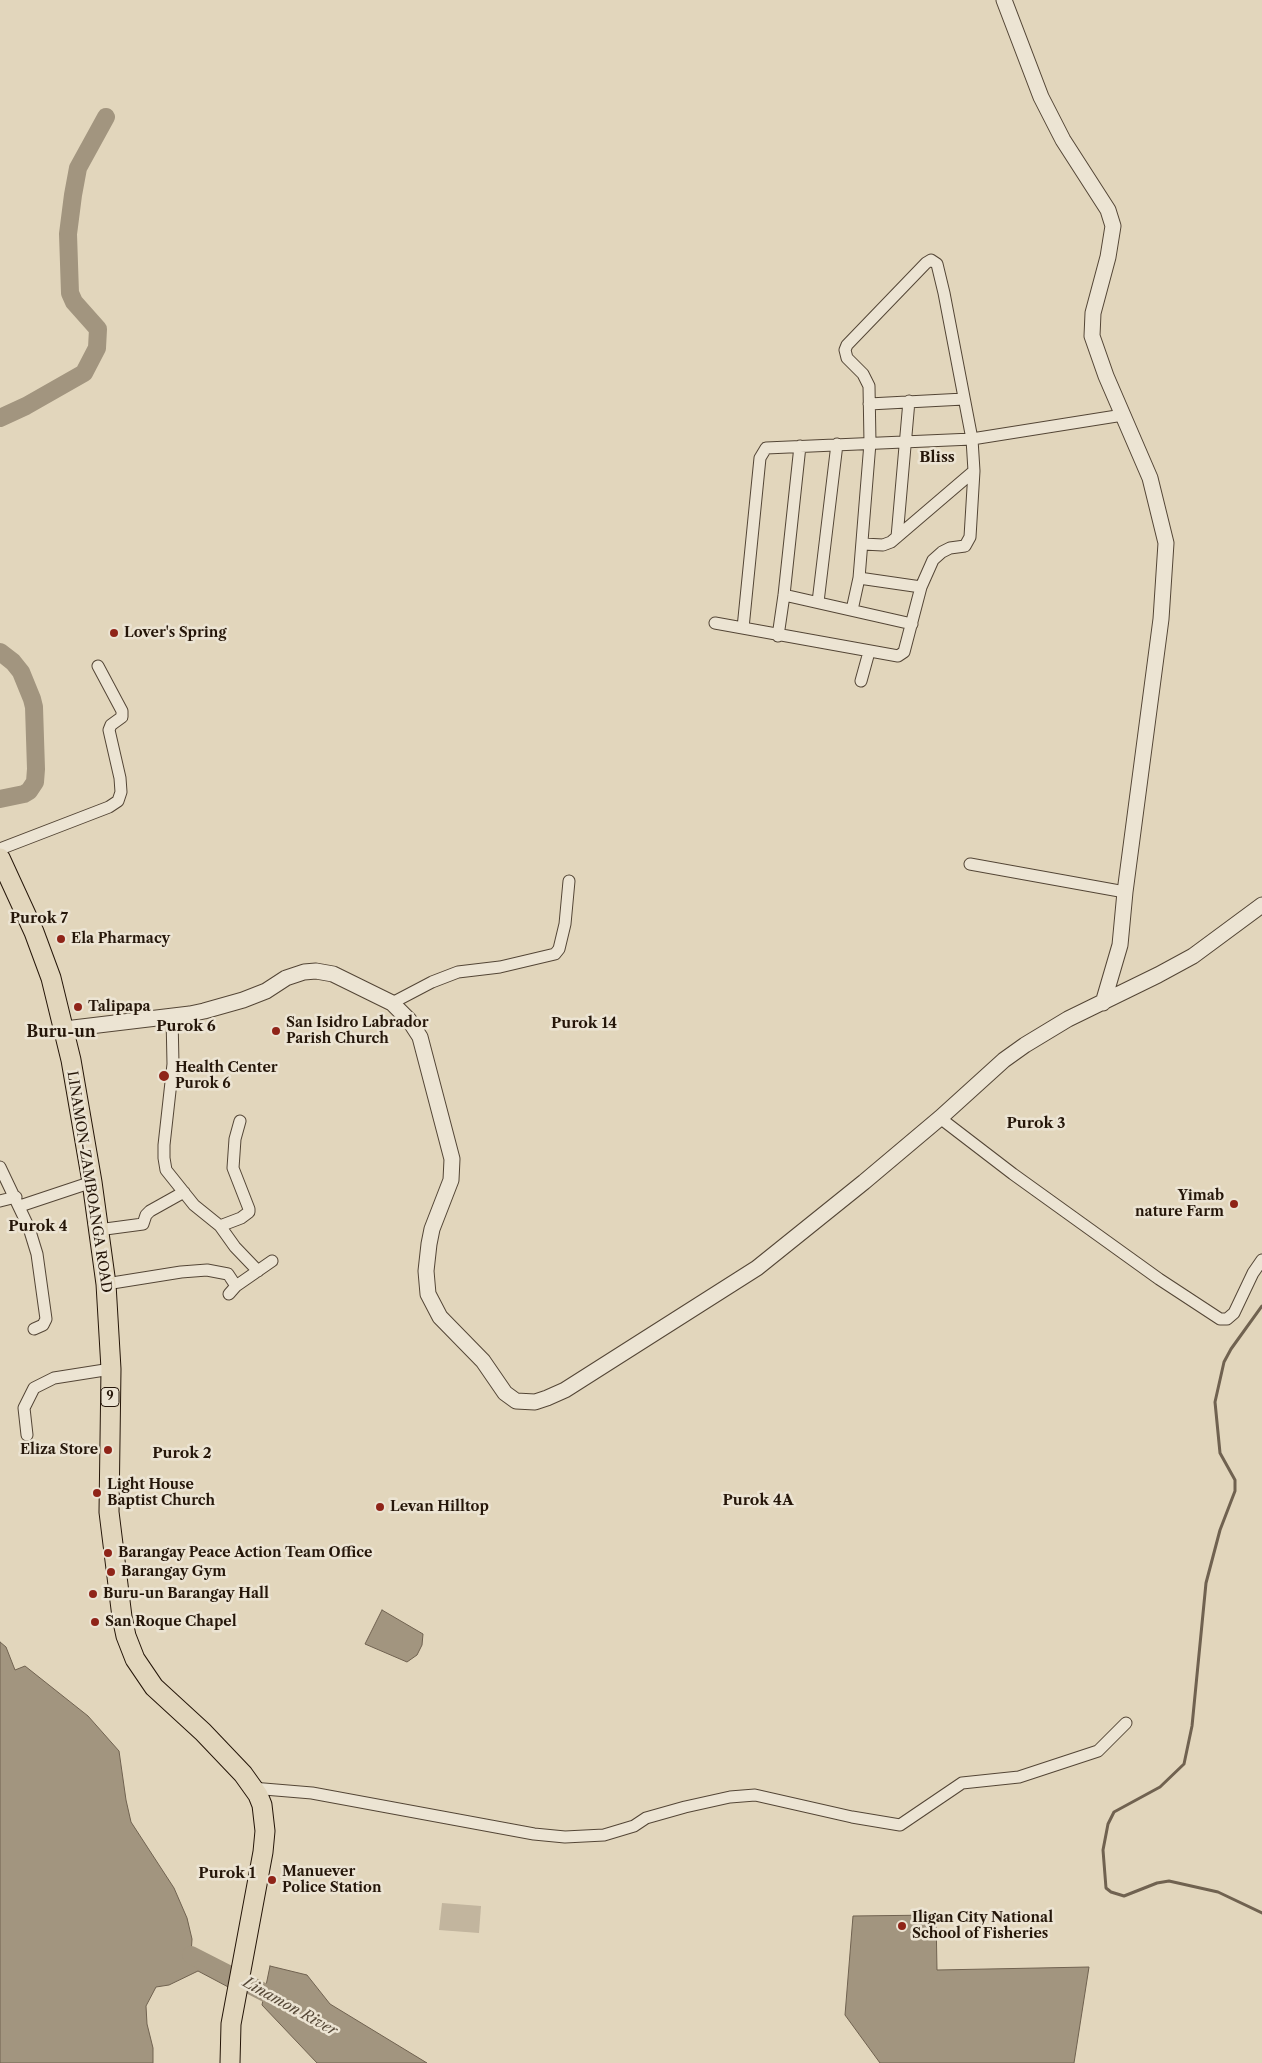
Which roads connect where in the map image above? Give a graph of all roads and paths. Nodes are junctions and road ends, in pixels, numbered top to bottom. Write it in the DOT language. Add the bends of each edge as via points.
graph roads {
  1 [pos="1004,0"];
  2 [pos="964,399"];
  3 [pos="909,401"];
  4 [pos="870,404"];
  5 [pos="1123,415"];
  6 [pos="972,439"];
  7 [pos="906,441"];
  8 [pos="870,443"];
  9 [pos="837,444"];
  10 [pos="800,446"];
  11 [pos="974,471"];
  12 [pos="897,537"];
  13 [pos="863,544"];
  14 [pos="859,578"];
  15 [pos="921,587"];
  16 [pos="784,595"];
  17 [pos="818,602"];
  18 [pos="852,610"];
  19 [pos="715,623"];
  20 [pos="912,624"];
  21 [pos="743,628"];
  22 [pos="778,636"];
  23 [pos="869,652"];
  24 [pos="98,666"];
  25 [pos="861,681"];
  26 [pos="0,849"];
  27 [pos="0,858"];
  28 [pos="970,864"];
  29 [pos="569,881"];
  30 [pos="1125,892"];
  31 [pos="1262,905"];
  32 [pos="1103,1003"];
  33 [pos="392,1004"];
  34 [pos="172,1016"];
  35 [pos="64,1029"];
  36 [pos="940,1118"];
  37 [pos="240,1121"];
  38 [pos="0,1167"];
  39 [pos="92,1182"];
  40 [pos="184,1192"];
  41 [pos="0,1201"];
  42 [pos="18,1202"];
  43 [pos="220,1226"];
  44 [pos="98,1230"];
  45 [pos="1262,1260"];
  46 [pos="272,1261"];
  47 [pos="258,1271"];
  48 [pos="106,1284"];
  49 [pos="34,1329"];
  50 [pos="111,1369"];
  51 [pos="27,1435"];
  52 [pos="1126,1723"];
  53 [pos="252,1788"];
  54 [pos="230,2063"];
  1 -- 5 [label="street" via="1041,97 1063,140 1108,210 1113,226 1091,324 1097,353"];
  2 -- 3 [label="street"];
  2 -- 4 [label="street" via="944,293 937,264 931,260 847,345 845,354 869,386"];
  2 -- 6 [label="street"];
  3 -- 4 [label="street"];
  3 -- 7 [label="street"];
  4 -- 8 [label="street"];
  5 -- 6 [label="street"];
  5 -- 30 [label="street" via="1150,478 1166,542 1161,618"];
  6 -- 7 [label="street"];
  6 -- 11 [label="street"];
  7 -- 8 [label="street"];
  7 -- 12 [label="street"];
  8 -- 9 [label="street"];
  8 -- 13 [label="street"];
  9 -- 10 [label="street"];
  9 -- 17 [label="street"];
  10 -- 16 [label="street"];
  10 -- 21 [label="street" via="766,448 760,458"];
  11 -- 12 [label="street"];
  11 -- 15 [label="street" via="969,542 942,552 933,560"];
  12 -- 13 [label="street" via="888,544"];
  13 -- 14 [label="street"];
  14 -- 15 [label="street"];
  14 -- 18 [label="street"];
  15 -- 20 [label="street"];
  16 -- 17 [label="street"];
  16 -- 22 [label="street"];
  17 -- 18 [label="street"];
  18 -- 20 [label="street"];
  19 -- 21 [label="street"];
  20 -- 23 [label="street" via="902,655"];
  21 -- 22 [label="street"];
  22 -- 23 [label="street"];
  23 -- 25 [label="street"];
  24 -- 26 [label="street" via="123,714 111,724 110,730 120,778 118,801"];
  27 -- 35 [label="highway, LINAMON-ZAMBOANGA ROAD / 9" via="52,978"];
  28 -- 30 [label="street"];
  29 -- 33 [label="street" via="566,924 555,954 500,967 458,972"];
  30 -- 32 [label="street" via="1120,945"];
  31 -- 32 [label="street" via="1192,956"];
  32 -- 36 [label="street" via="1024,1045"];
  33 -- 34 [label="street" via="340,977 316,971 294,975 243,1000"];
  33 -- 36 [label="street" via="409,1020 420,1037 452,1159 451,1180 429,1244 428,1294 440,1317 483,1362 505,1393 516,1401 547,1398 565,1390 757,1268"];
  34 -- 35 [label="street"];
  34 -- 40 [label="street" via="173,1064 164,1158 166,1170"];
  35 -- 39 [label="highway, LINAMON-ZAMBOANGA ROAD / 9"];
  36 -- 45 [label="street" via="1151,1274 1215,1316 1227,1319 1232,1315"];
  37 -- 43 [label="street" via="233,1168 249,1212"];
  38 -- 42 [label="street"];
  39 -- 42 [label="street"];
  39 -- 44 [label="highway, LINAMON-ZAMBOANGA ROAD / 9"];
  40 -- 43 [label="street" via="194,1205"];
  40 -- 44 [label="street" via="150,1211 142,1224"];
  41 -- 42 [label="street"];
  42 -- 49 [label="street" via="34,1240 45,1307 45,1322"];
  43 -- 47 [label="street"];
  44 -- 48 [label="highway, LINAMON-ZAMBOANGA ROAD / 9"];
  46 -- 47 [label="street"];
  47 -- 48 [label="street" via="232,1290 231,1278 224,1272 207,1270"];
  48 -- 50 [label="highway, LINAMON-ZAMBOANGA ROAD / 9"];
  50 -- 51 [label="street" via="54,1378 34,1388 24,1408"];
  50 -- 53 [label="highway, LINAMON-ZAMBOANGA ROAD / 9" via="109,1512 126,1636 135,1659 154,1687 203,1732"];
  52 -- 53 [label="street" via="1098,1751 1019,1777 962,1783 900,1825 755,1795 685,1807 604,1835 565,1837 312,1794"];
  53 -- 54 [label="highway, LINAMON-ZAMBOANGA ROAD / 9" via="262,1805 265,1824 263,1852 231,2024"];
}
